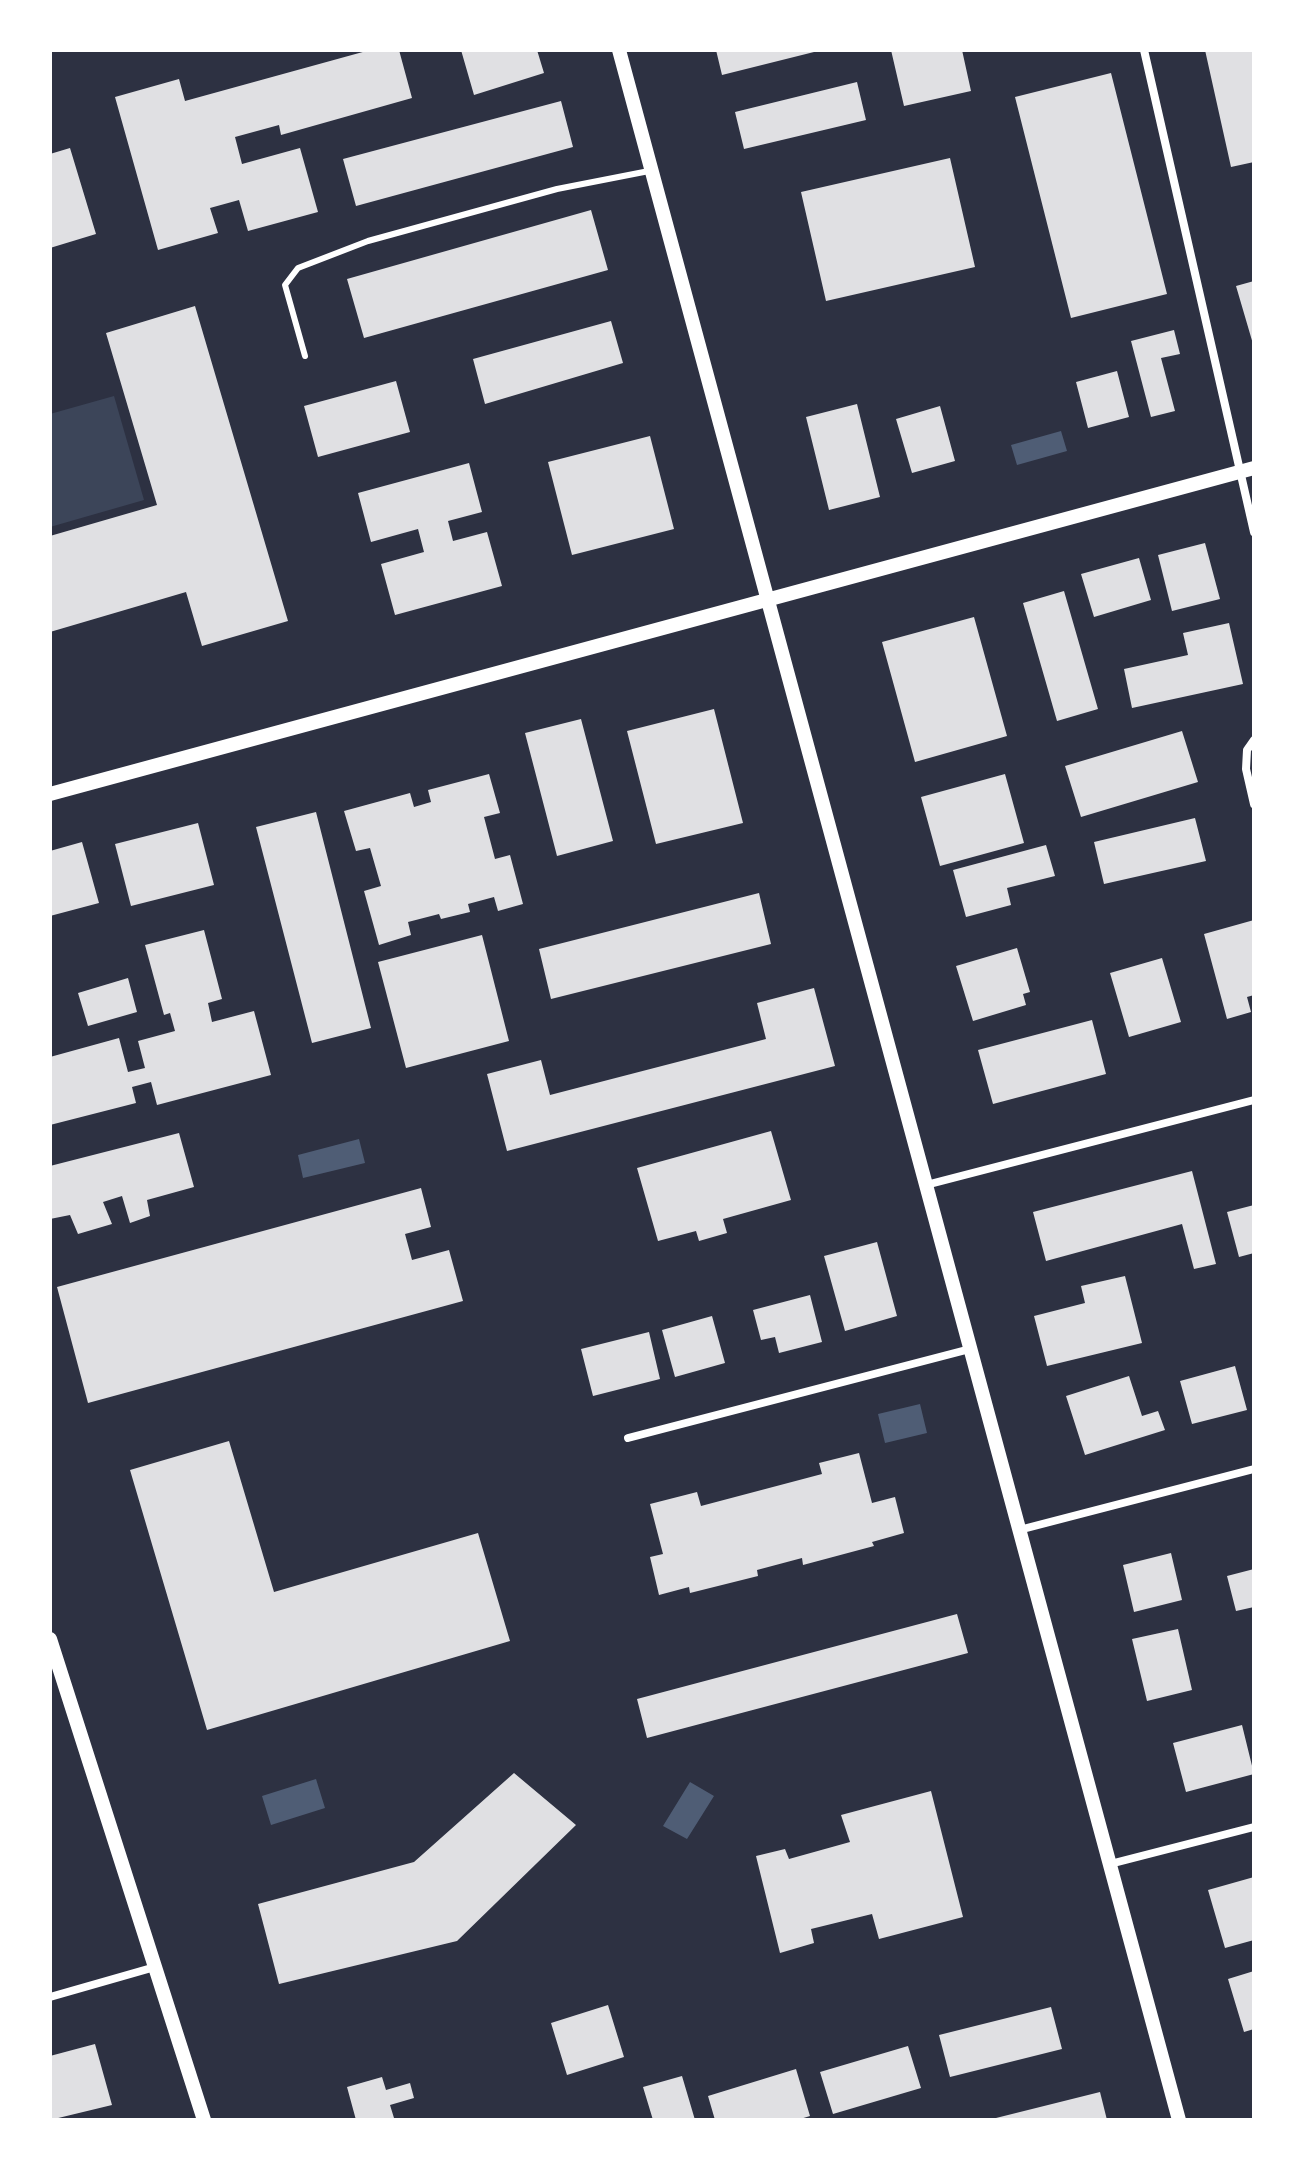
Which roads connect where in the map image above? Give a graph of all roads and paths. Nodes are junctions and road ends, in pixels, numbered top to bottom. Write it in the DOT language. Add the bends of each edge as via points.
graph roads {
  1 [pos="619,50"];
  2 [pos="1144,50"];
  3 [pos="651,170"];
  4 [pos="305,356"];
  5 [pos="1247,470"];
  6 [pos="1254,532"];
  7 [pos="767,600"];
  8 [pos="1254,740"];
  9 [pos="50,794"];
  10 [pos="1254,804"];
  11 [pos="1254,1100"];
  12 [pos="926,1185"];
  13 [pos="970,1349"];
  14 [pos="628,1438"];
  15 [pos="1254,1469"];
  16 [pos="1019,1530"];
  17 [pos="50,1639"];
  18 [pos="1254,1827"];
  19 [pos="1110,1864"];
  20 [pos="155,1967"];
  21 [pos="50,1997"];
  22 [pos="204,2120"];
  23 [pos="1179,2120"];
  1 -- 3 [label="street"];
  2 -- 5 [label="street"];
  3 -- 4 [label="lane" via="557,189 368,241 298,268 285,285"];
  3 -- 7 [label="street"];
  5 -- 6 [label="street"];
  5 -- 7 [label="street"];
  7 -- 9 [label="street"];
  7 -- 12 [label="street"];
  8 -- 10 [label="street" via="1247,750 1246,769"];
  11 -- 12 [label="street"];
  12 -- 13 [label="street"];
  13 -- 14 [label="street"];
  13 -- 16 [label="street"];
  15 -- 16 [label="street"];
  16 -- 19 [label="street"];
  17 -- 20 [label="street"];
  18 -- 19 [label="street"];
  19 -- 23 [label="street"];
  20 -- 21 [label="street"];
  20 -- 22 [label="street"];
}
